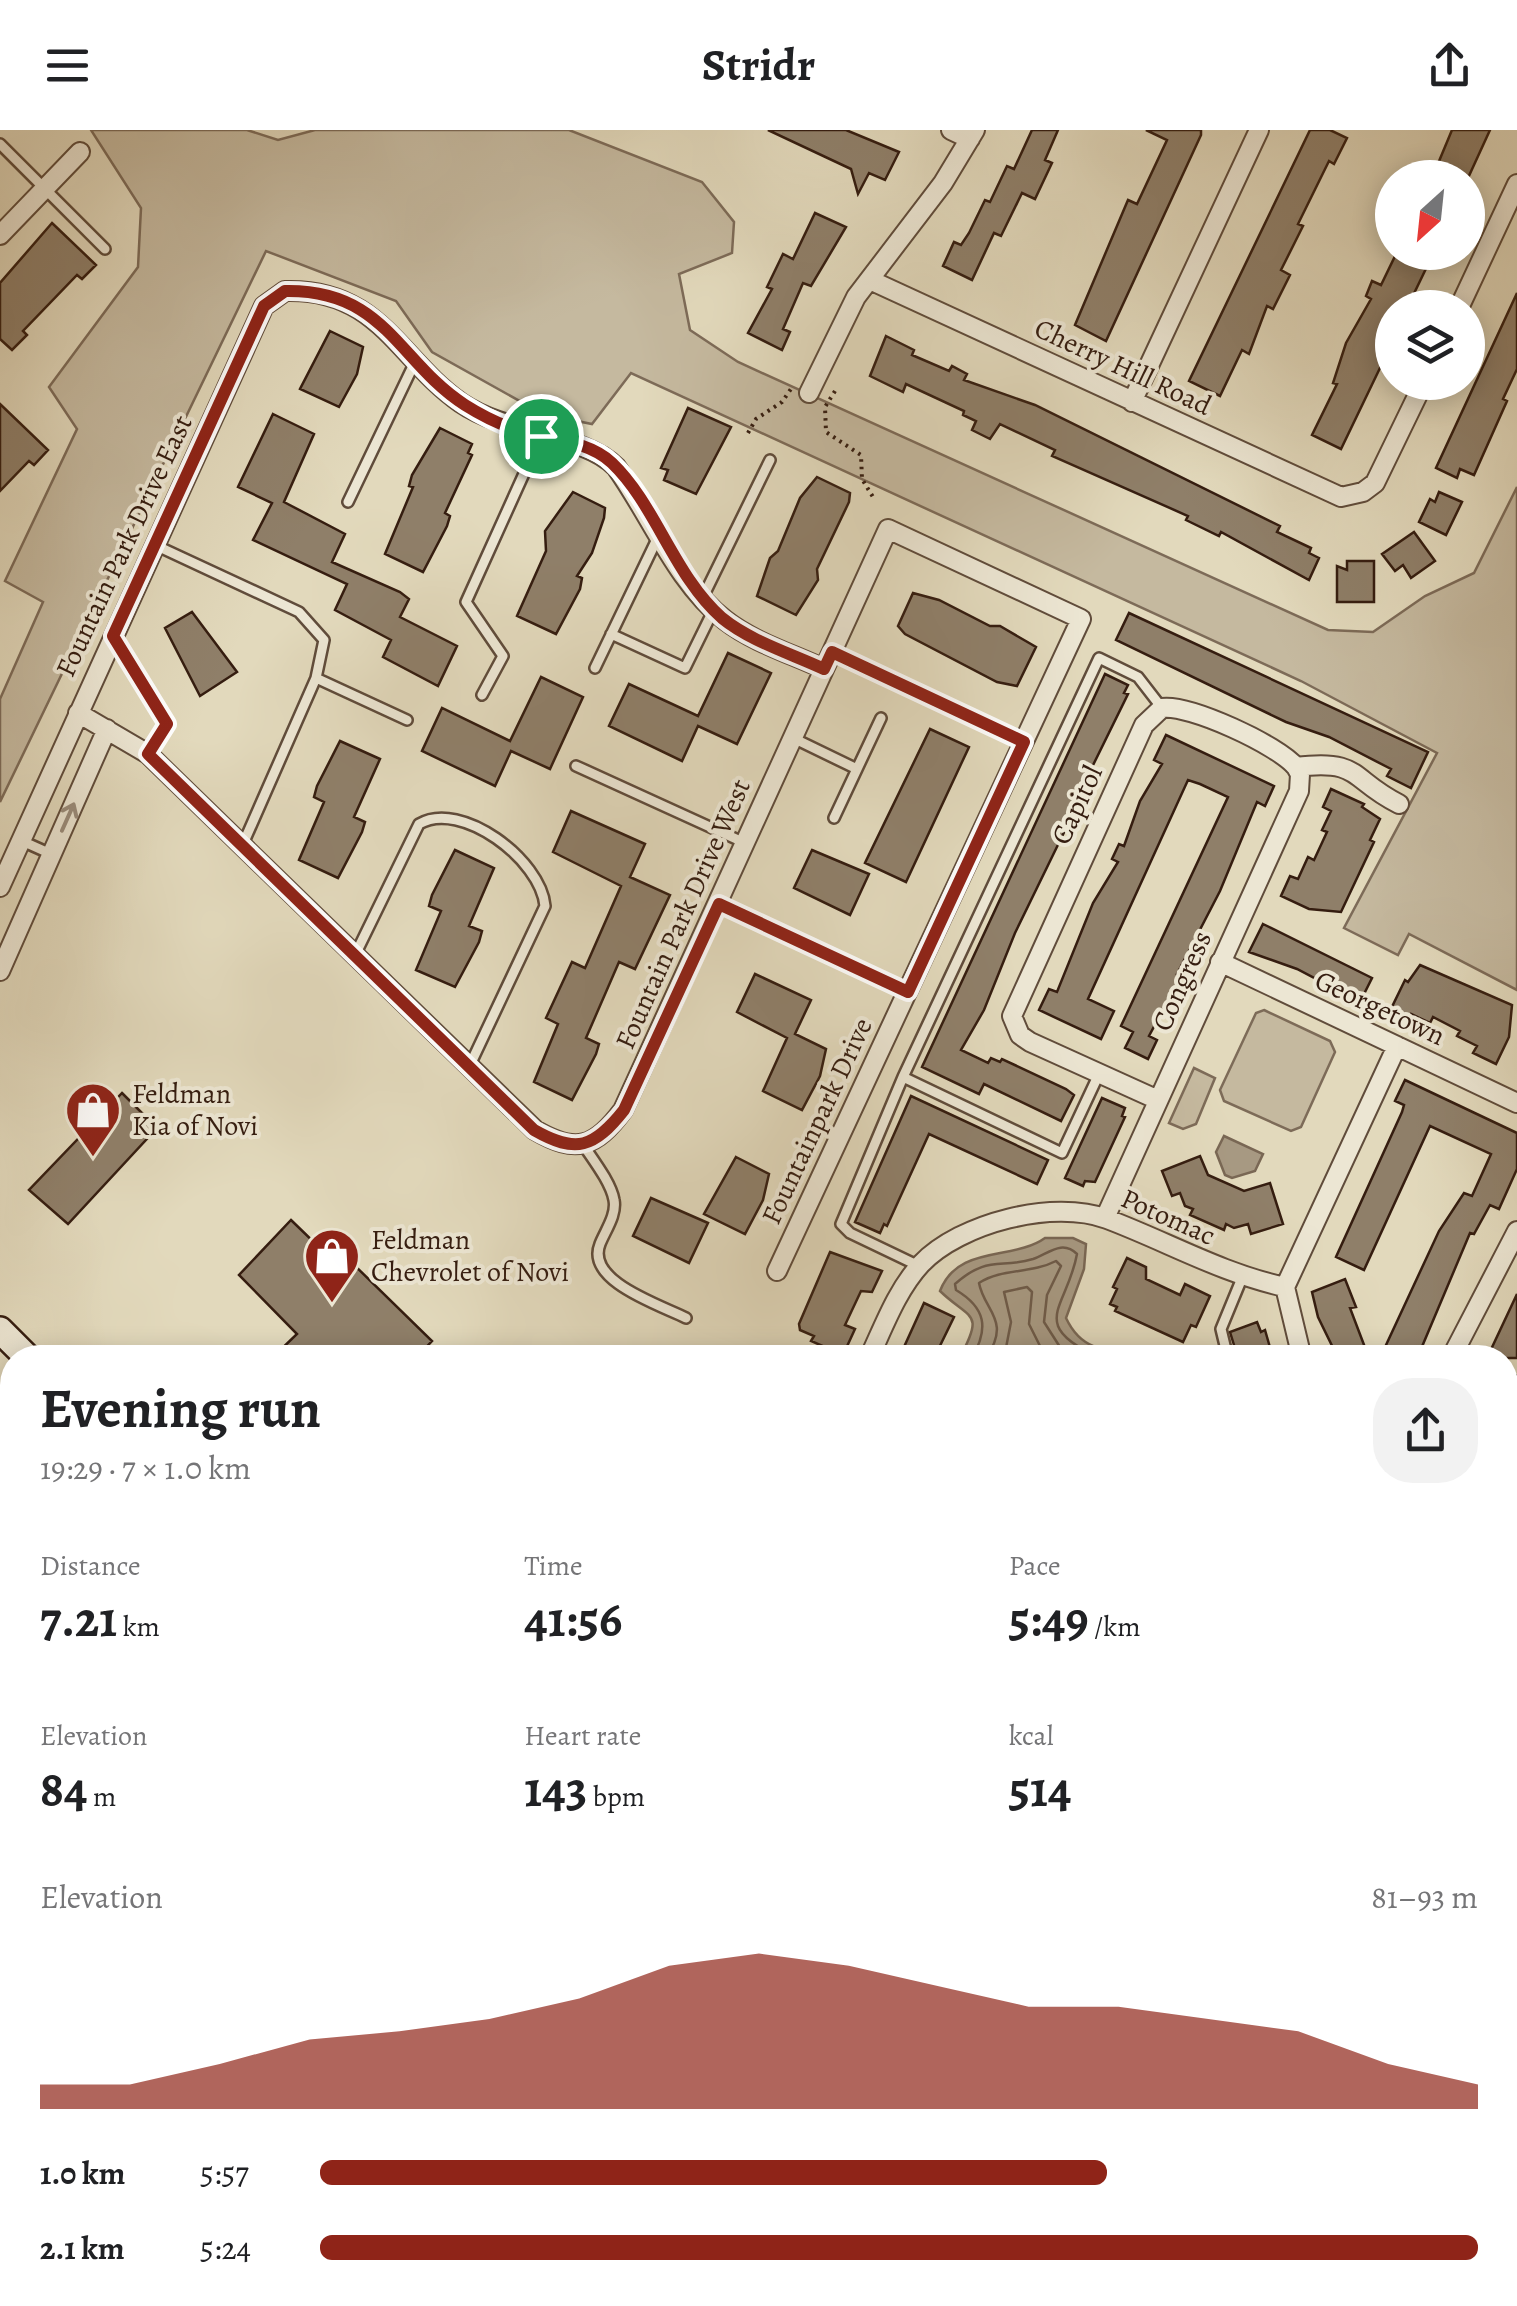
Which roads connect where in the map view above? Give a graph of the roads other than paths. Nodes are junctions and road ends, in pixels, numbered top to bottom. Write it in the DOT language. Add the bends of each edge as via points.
graph roads {
  1 [pos="951,130"];
  2 [pos="1259,130"];
  3 [pos="973,135"];
  4 [pos="0,144"];
  5 [pos="80,152"];
  6 [pos="1517,184"];
  7 [pos="45,188"];
  8 [pos="0,234"];
  9 [pos="105,248"];
  10 [pos="870,280"];
  11 [pos="1467,290"];
  12 [pos="416,360"];
  13 [pos="803,388"];
  14 [pos="1416,400"];
  15 [pos="1132,402"];
  16 [pos="541,436"];
  17 [pos="770,460"];
  18 [pos="348,502"];
  19 [pos="660,533"];
  20 [pos="155,545"];
  21 [pos="708,603"];
  22 [pos="611,634"];
  23 [pos="113,636"];
  24 [pos="828,661"];
  25 [pos="595,668"];
  26 [pos="316,678"];
  27 [pos="482,695"];
  28 [pos="1162,708"];
  29 [pos="78,713"];
  30 [pos="882,718"];
  31 [pos="407,720"];
  32 [pos="107,729"];
  33 [pos="793,738"];
  34 [pos="1024,742"];
  35 [pos="148,754"];
  36 [pos="576,766"];
  37 [pos="1296,767"];
  38 [pos="857,769"];
  39 [pos="1399,804"];
  40 [pos="834,818"];
  41 [pos="21,840"];
  42 [pos="745,843"];
  43 [pos="243,844"];
  44 [pos="51,854"];
  45 [pos="0,887"];
  46 [pos="719,904"];
  47 [pos="356,953"];
  48 [pos="1220,962"];
  49 [pos="0,971"];
  50 [pos="908,992"];
  51 [pos="1397,1046"];
  52 [pos="470,1065"];
  53 [pos="1100,1074"];
  54 [pos="903,1077"];
  55 [pos="1158,1100"];
  56 [pos="1517,1103"];
  57 [pos="584,1146"];
  58 [pos="1104,1218"];
  59 [pos="1517,1231"];
  60 [pos="919,1266"];
  61 [pos="778,1271"];
  62 [pos="1242,1278"];
  63 [pos="1285,1287"];
  64 [pos="686,1318"];
  65 [pos="875,1345"];
  66 [pos="1225,1345"];
  67 [pos="1299,1345"];
  68 [pos="1459,1345"];
  1 -- 3 [label="street"];
  2 -- 15 [label="street"];
  3 -- 10 [label="street"];
  4 -- 7 [label="lane"];
  5 -- 7 [label="street"];
  6 -- 11 [label="street"];
  7 -- 8 [label="street"];
  7 -- 9 [label="lane"];
  10 -- 13 [label="street"];
  10 -- 15 [label="street, Cherry Hill Road"];
  12 -- 16 [label="street" via="470,408"];
  12 -- 18 [label="lane"];
  12 -- 20 [label="street, Fountain Park Drive East" via="374,317 315,294 285,291 264,306"];
  14 -- 15 [label="street, Cherry Hill Road" via="1380,476 1356,495 1328,493"];
  16 -- 19 [label="street" via="609,460"];
  16 -- 27 [label="lane" via="466,602 503,656"];
  17 -- 21 [label="lane"];
  19 -- 21 [label="street"];
  19 -- 22 [label="lane"];
  20 -- 23 [label="street, Fountain Park Drive East"];
  20 -- 26 [label="lane" via="310,621 324,640"];
  21 -- 22 [label="lane" via="685,668"];
  21 -- 24 [label="street" via="739,628"];
  22 -- 25 [label="lane"];
  23 -- 29 [label="street, Fountain Park Drive East"];
  23 -- 35 [label="lane" via="167,724"];
  24 -- 33 [label="street, Fountain Park Drive West"];
  24 -- 34 [label="lane"];
  24 -- 34 [label="street, Fountainpark Drive" via="888,530 1081,619"];
  26 -- 31 [label="lane"];
  26 -- 43 [label="lane"];
  28 -- 37 [label="street" via="1182,707"];
  28 -- 53 [label="street, Capitol" via="1144,725 1012,1016 1030,1042"];
  28 -- 54 [label="lane" via="1138,677 1099,658"];
  29 -- 32 [label="street"];
  29 -- 41 [label="street, Fountain Park Drive East"];
  30 -- 38 [label="lane"];
  32 -- 35 [label="street"];
  44 -- 32 [label="street, one-way"];
  33 -- 38 [label="lane"];
  33 -- 42 [label="street, Fountain Park Drive West"];
  34 -- 50 [label="street, Fountainpark Drive"];
  35 -- 43 [label="street"];
  36 -- 42 [label="lane"];
  37 -- 39 [label="street" via="1333,762"];
  37 -- 48 [label="street, Congress" via="1300,791"];
  38 -- 40 [label="lane"];
  41 -- 44 [label="lane"];
  41 -- 45 [label="street, Fountain Park Drive East"];
  42 -- 46 [label="street, Fountain Park Drive West"];
  43 -- 47 [label="street"];
  44 -- 49 [label="street"];
  46 -- 50 [label="lane"];
  46 -- 57 [label="street, Fountain Park Drive West" via="624,1110"];
  47 -- 52 [label="street"];
  47 -- 52 [label="lane" via="418,824 431,817 458,820 516,852 531,869 544,906"];
  48 -- 51 [label="street, Georgetown"];
  48 -- 55 [label="street, Congress"];
  50 -- 61 [label="street, Fountainpark Drive"];
  51 -- 56 [label="street, Georgetown"];
  51 -- 63 [label="street"];
  52 -- 57 [label="street" via="534,1130 560,1144"];
  53 -- 54 [label="lane" via="1062,1153"];
  53 -- 55 [label="street, Capitol"];
  54 -- 60 [label="lane" via="841,1224"];
  55 -- 58 [label="street, Congress"];
  57 -- 64 [label="lane" via="614,1199 598,1266 609,1279"];
  58 -- 60 [label="street, Potomac" via="1050,1213 994,1225 944,1246"];
  58 -- 62 [label="street, Potomac"];
  59 -- 68 [label="street"];
  60 -- 65 [label="street"];
  62 -- 63 [label="street, Potomac"];
  62 -- 66 [label="lane" via="1221,1329"];
  63 -- 67 [label="street"];
}
